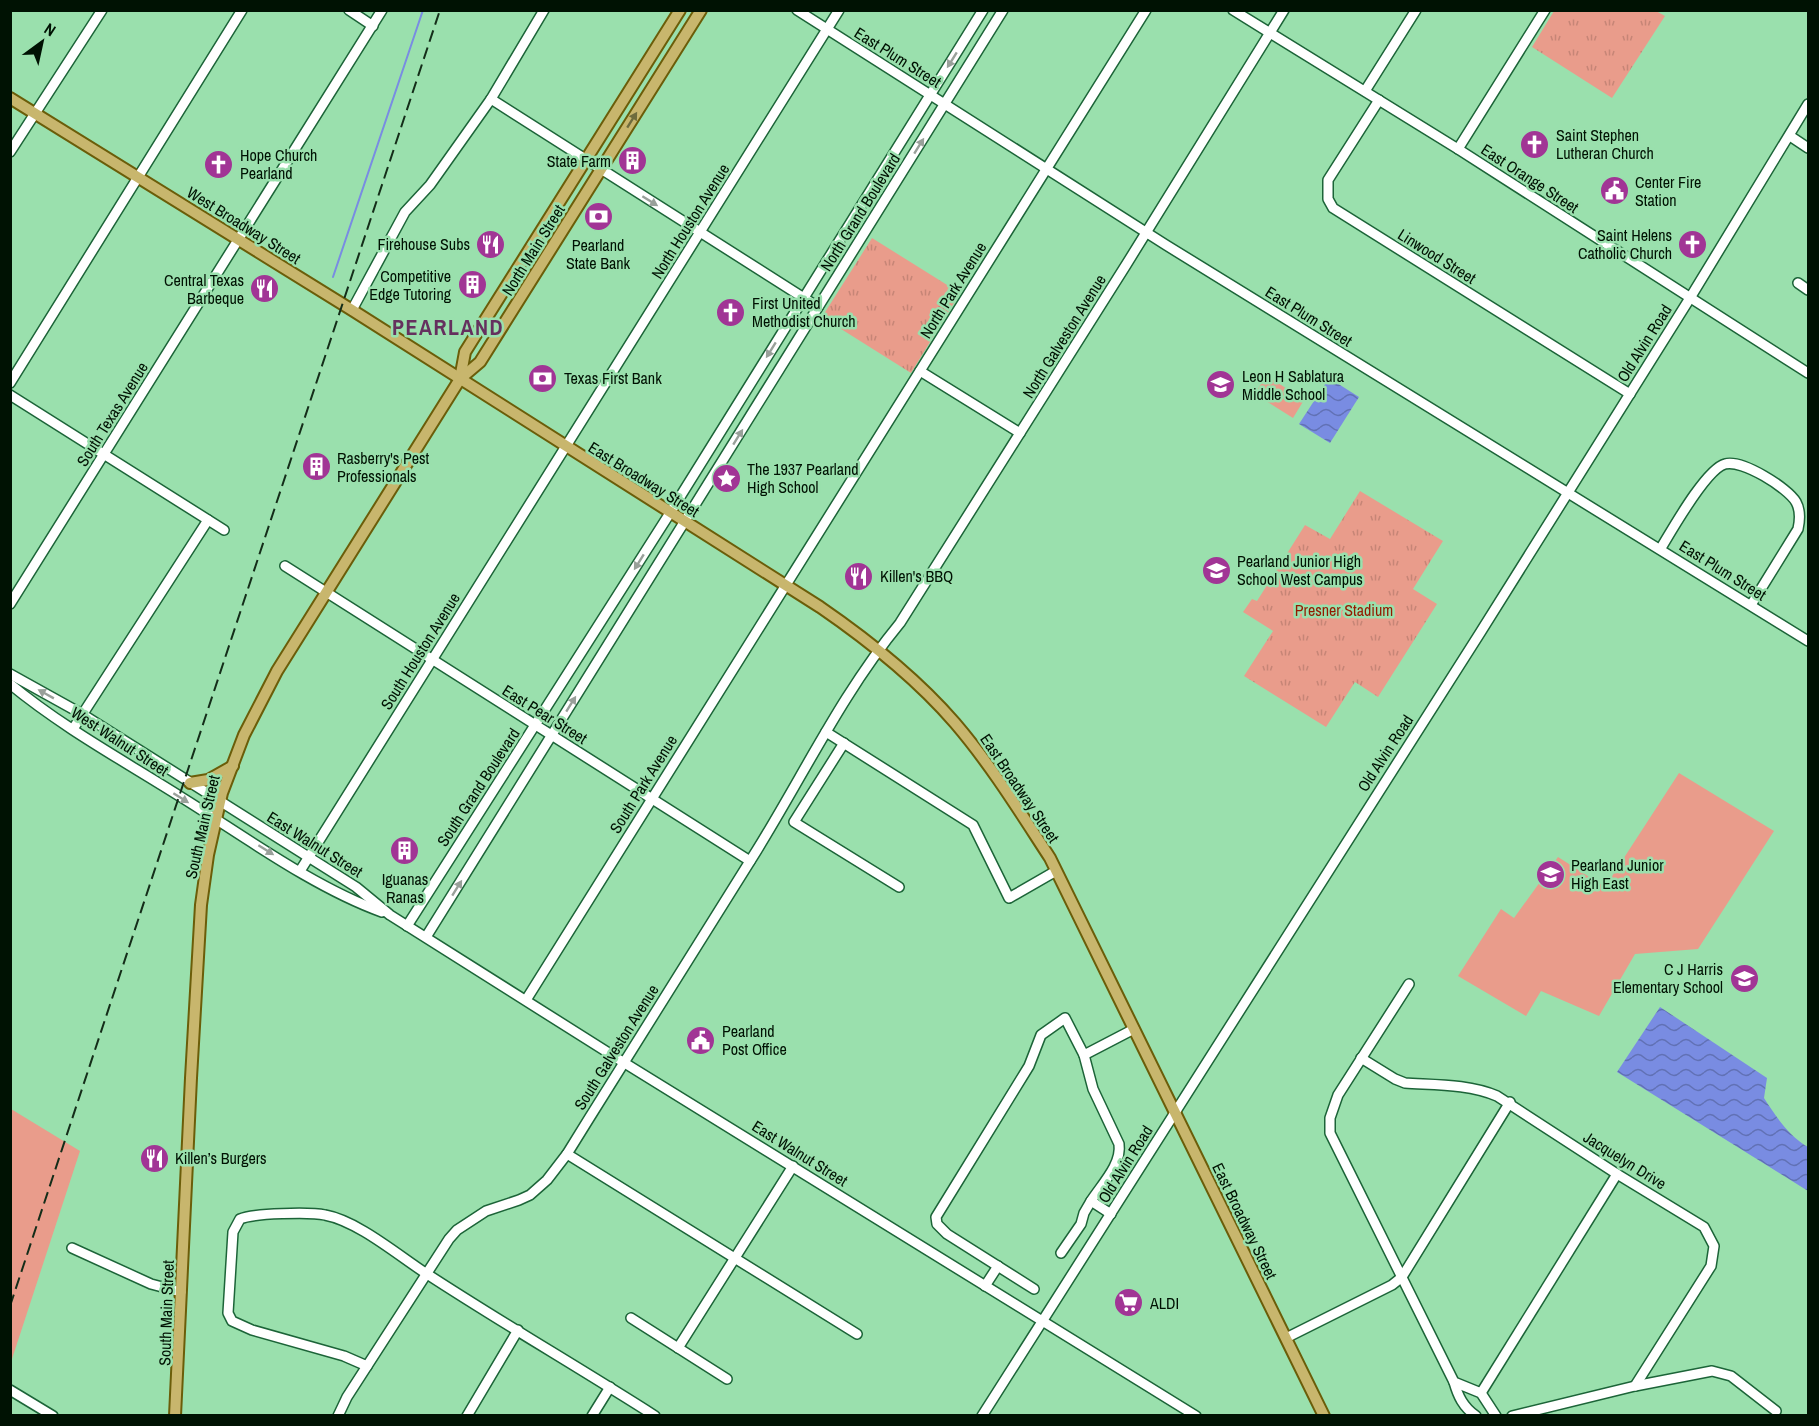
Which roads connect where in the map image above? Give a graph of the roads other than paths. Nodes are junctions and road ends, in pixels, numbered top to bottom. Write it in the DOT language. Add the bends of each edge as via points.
graph roads {
  1 [pos="102,10"];
  2 [pos="242,10"];
  3 [pos="349,10"];
  4 [pos="382,10"];
  5 [pos="544,10"];
  6 [pos="680,10"];
  7 [pos="701,10"];
  8 [pos="797,10"];
  9 [pos="839,10"];
  10 [pos="983,10"];
  11 [pos="1004,10"];
  12 [pos="1146,10"];
  13 [pos="1233,10"];
  14 [pos="1284,10"];
  15 [pos="1416,10"];
  16 [pos="1545,10"];
  17 [pos="373,26"];
  18 [pos="827,30"];
  19 [pos="1269,33"];
  20 [pos="1365,91"];
  21 [pos="931,95"];
  22 [pos="10,98"];
  23 [pos="491,99"];
  24 [pos="1379,100"];
  25 [pos="945,104"];
  26 [pos="1809,104"];
  27 [pos="36,114"];
  28 [pos="1790,136"];
  29 [pos="1809,148"];
  30 [pos="1458,149"];
  31 [pos="10,152"];
  32 [pos="586,160"];
  33 [pos="1046,169"];
  34 [pos="601,170"];
  35 [pos="138,177"];
  36 [pos="1146,232"];
  37 [pos="700,233"];
  38 [pos="239,240"];
  39 [pos="1798,283"];
  40 [pos="1809,290"];
  41 [pos="804,298"];
  42 [pos="1690,298"];
  43 [pos="818,308"];
  44 [pos="352,310"];
  45 [pos="920,371"];
  46 [pos="1809,373"];
  47 [pos="460,379"];
  48 [pos="10,382"];
  49 [pos="1630,394"];
  50 [pos="10,395"];
  51 [pos="1020,433"];
  52 [pos="565,446"];
  53 [pos="105,454"];
  54 [pos="1569,492"];
  55 [pos="670,513"];
  56 [pos="208,520"];
  57 [pos="684,522"];
  58 [pos="224,530"];
  59 [pos="1660,548"];
  60 [pos="285,566"];
  61 [pos="786,585"];
  62 [pos="325,592"];
  63 [pos="10,604"];
  64 [pos="1751,605"];
  65 [pos="1809,640"];
  66 [pos="877,650"];
  67 [pos="432,660"];
  68 [pos="10,674"];
  69 [pos="10,684"];
  70 [pos="82,714"];
  71 [pos="535,725"];
  72 [pos="73,729"];
  73 [pos="826,732"];
  74 [pos="551,736"];
  75 [pos="844,743"];
  76 [pos="233,766"];
  77 [pos="190,783"];
  78 [pos="652,799"];
  79 [pos="221,802"];
  80 [pos="216,820"];
  81 [pos="309,858"];
  82 [pos="750,861"];
  83 [pos="300,871"];
  84 [pos="1056,871"];
  85 [pos="899,887"];
  86 [pos="390,915"];
  87 [pos="407,926"];
  88 [pos="426,937"];
  89 [pos="1409,984"];
  90 [pos="526,1000"];
  91 [pos="1134,1029"];
  92 [pos="1084,1055"];
  93 [pos="1361,1058"];
  94 [pos="623,1062"];
  95 [pos="1510,1102"];
  96 [pos="1175,1113"];
  97 [pos="567,1154"];
  98 [pos="793,1166"];
  99 [pos="1617,1174"];
  100 [pos="1091,1201"];
  101 [pos="1111,1214"];
  102 [pos="72,1248"];
  103 [pos="1061,1253"];
  104 [pos="735,1258"];
  105 [pos="998,1266"];
  106 [pos="427,1274"];
  107 [pos="1402,1277"];
  108 [pos="985,1286"];
  109 [pos="1034,1289"];
  110 [pos="181,1292"];
  111 [pos="631,1318"];
  112 [pos="1041,1321"];
  113 [pos="518,1330"];
  114 [pos="857,1334"];
  115 [pos="1286,1338"];
  116 [pos="678,1348"];
  117 [pos="367,1366"];
  118 [pos="727,1379"];
  119 [pos="1454,1382"];
  120 [pos="1635,1386"];
  121 [pos="610,1387"];
  122 [pos="10,1390"];
  123 [pos="1481,1393"];
  124 [pos="1776,1411"];
  125 [pos="53,1416"];
  126 [pos="176,1416"];
  127 [pos="338,1416"];
  128 [pos="466,1416"];
  129 [pos="592,1416"];
  130 [pos="655,1416"];
  131 [pos="982,1416"];
  132 [pos="1196,1416"];
  133 [pos="1324,1416"];
  134 [pos="1476,1416"];
  135 [pos="1496,1416"];
  136 [pos="1512,1416"];
  1 -- 27 [label="street"];
  2 -- 35 [label="street"];
  3 -- 17 [label="street"];
  4 -- 17 [label="street, South Texas Avenue"];
  5 -- 23 [label="street"];
  6 -- 32 [label="main road, North Main Street"];
  34 -- 7 [label="main road, North Main Street, one-way"];
  8 -- 18 [label="street, East Plum Street"];
  9 -- 18 [label="street, North Houston Avenue"];
  10 -- 21 [label="street, North Grand Boulevard, one-way"];
  11 -- 25 [label="street, North Grand Boulevard"];
  12 -- 33 [label="street, North Park Avenue"];
  13 -- 19 [label="street, East Orange Street"];
  14 -- 19 [label="street, North Galveston Avenue"];
  15 -- 20 [label="street"];
  16 -- 30 [label="street"];
  17 -- 38 [label="street, South Texas Avenue"];
  18 -- 21 [label="street, East Plum Street"];
  18 -- 37 [label="street, North Houston Avenue"];
  19 -- 20 [label="street, East Orange Street"];
  19 -- 36 [label="street, North Galveston Avenue"];
  20 -- 24 [label="street, East Orange Street"];
  21 -- 25 [label="street, East Plum Street"];
  21 -- 41 [label="street, North Grand Boulevard"];
  22 -- 27 [label="main road, West Broadway Street"];
  23 -- 32 [label="street"];
  23 -- 44 [label="street" via="430,185 405,212"];
  24 -- 30 [label="street, East Orange Street"];
  24 -- 49 [label="street, Linwood Street" via="1328,180 1328,199 1333,208"];
  25 -- 33 [label="street, East Plum Street"];
  43 -- 25 [label="street, North Grand Boulevard, one-way"];
  26 -- 28 [label="street, Old Alvin Road"];
  27 -- 31 [label="street"];
  27 -- 35 [label="main road, West Broadway Street"];
  28 -- 29 [label="street"];
  28 -- 42 [label="street, Old Alvin Road"];
  30 -- 42 [label="street, East Orange Street"];
  32 -- 34 [label="street"];
  32 -- 47 [label="main road, North Main Street" via="465,352"];
  33 -- 36 [label="street, East Plum Street"];
  33 -- 45 [label="street, North Park Avenue"];
  34 -- 37 [label="street, one-way"];
  34 -- 47 [label="main road, North Main Street" via="480,362"];
  35 -- 38 [label="main road, West Broadway Street"];
  35 -- 48 [label="street"];
  36 -- 51 [label="street, North Galveston Avenue"];
  36 -- 54 [label="street, East Plum Street"];
  37 -- 41 [label="street"];
  37 -- 52 [label="street, North Houston Avenue"];
  38 -- 44 [label="main road, West Broadway Street"];
  38 -- 53 [label="street, South Texas Avenue"];
  39 -- 40 [label="street"];
  41 -- 43 [label="street"];
  41 -- 55 [label="street, North Grand Boulevard, one-way"];
  42 -- 46 [label="street, East Orange Street"];
  42 -- 49 [label="street, Old Alvin Road"];
  57 -- 43 [label="street, North Grand Boulevard, one-way"];
  44 -- 47 [label="main road, West Broadway Street"];
  45 -- 51 [label="street"];
  45 -- 61 [label="street, North Park Avenue"];
  47 -- 52 [label="main road, East Broadway Street"];
  47 -- 62 [label="main road, South Main Street"];
  49 -- 54 [label="street, Old Alvin Road"];
  50 -- 53 [label="street"];
  51 -- 66 [label="street, North Galveston Avenue" via="900,623"];
  52 -- 55 [label="main road, East Broadway Street"];
  52 -- 67 [label="street, South Houston Avenue"];
  53 -- 56 [label="street"];
  53 -- 63 [label="street, South Texas Avenue"];
  54 -- 59 [label="street, East Plum Street"];
  54 -- 96 [label="street, Old Alvin Road"];
  55 -- 57 [label="main road, East Broadway Street"];
  55 -- 71 [label="street, South Grand Boulevard, one-way"];
  56 -- 58 [label="street"];
  56 -- 70 [label="street"];
  57 -- 61 [label="main road, East Broadway Street"];
  74 -- 57 [label="street, South Grand Boulevard, one-way"];
  59 -- 64 [label="street, East Plum Street"];
  59 -- 64 [label="street" via="1701,486 1725,464 1743,465 1783,488 1796,502 1801,518 1798,529"];
  60 -- 62 [label="street, East Pear Street"];
  61 -- 66 [label="main road, East Broadway Street"];
  61 -- 78 [label="street, South Park Avenue"];
  62 -- 67 [label="street, East Pear Street"];
  62 -- 76 [label="main road, South Main Street" via="277,671 244,735"];
  64 -- 65 [label="street, East Plum Street"];
  66 -- 73 [label="street, South Galveston Avenue"];
  66 -- 84 [label="main road, East Broadway Street" via="921,688 975,747"];
  67 -- 71 [label="street, East Pear Street"];
  67 -- 81 [label="street, South Houston Avenue"];
  70 -- 68 [label="street, West Walnut Street, one-way"];
  69 -- 72 [label="street, West Walnut Street"];
  70 -- 72 [label="street"];
  70 -- 77 [label="street, West Walnut Street"];
  71 -- 74 [label="street, East Pear Street"];
  71 -- 87 [label="street, South Grand Boulevard"];
  72 -- 80 [label="street, West Walnut Street, one-way"];
  73 -- 75 [label="street"];
  73 -- 82 [label="street, South Galveston Avenue"];
  74 -- 78 [label="street, East Pear Street"];
  88 -- 74 [label="street, South Grand Boulevard, one-way"];
  75 -- 84 [label="street" via="973,825 1009,898"];
  75 -- 85 [label="street" via="794,822"];
  76 -- 77 [label="main road" via="208,780"];
  76 -- 79 [label="main road, South Main Street"];
  77 -- 79 [label="street, West Walnut Street"];
  78 -- 82 [label="street, East Pear Street"];
  78 -- 90 [label="street, South Park Avenue"];
  79 -- 80 [label="main road, South Main Street"];
  79 -- 81 [label="street, East Walnut Street"];
  80 -- 83 [label="street, East Walnut Street, one-way"];
  80 -- 110 [label="main road, South Main Street" via="201,905"];
  81 -- 83 [label="street, South Houston Avenue"];
  81 -- 86 [label="street, East Walnut Street" via="356,887"];
  82 -- 94 [label="street, South Galveston Avenue"];
  83 -- 86 [label="street, East Walnut Street" via="330,890"];
  84 -- 91 [label="main road, East Broadway Street"];
  86 -- 87 [label="street, East Walnut Street"];
  87 -- 88 [label="street, East Walnut Street"];
  88 -- 90 [label="street, East Walnut Street"];
  89 -- 93 [label="street"];
  90 -- 94 [label="street, East Walnut Street"];
  91 -- 92 [label="street"];
  91 -- 96 [label="main road, East Broadway Street"];
  92 -- 100 [label="street" via="1093,1089 1120,1153"];
  92 -- 105 [label="street" via="1065,1018 1041,1035 1029,1066 936,1217 947,1234"];
  93 -- 95 [label="street, Jacquelyn Drive" via="1405,1083 1487,1091"];
  93 -- 107 [label="street" via="1338,1095 1330,1118 1330,1133"];
  94 -- 97 [label="street, South Galveston Avenue"];
  94 -- 98 [label="street, East Walnut Street"];
  95 -- 99 [label="street, Jacquelyn Drive"];
  95 -- 107 [label="street"];
  96 -- 101 [label="street, Old Alvin Road"];
  96 -- 115 [label="main road, East Broadway Street"];
  97 -- 104 [label="street"];
  97 -- 106 [label="street, South Galveston Avenue" via="530,1195 486,1210 466,1222 449,1239"];
  98 -- 104 [label="street"];
  98 -- 108 [label="street, East Walnut Street"];
  99 -- 120 [label="street, Jacquelyn Drive" via="1704,1227 1714,1246 1711,1266"];
  99 -- 123 [label="street"];
  100 -- 101 [label="street"];
  100 -- 103 [label="street"];
  101 -- 112 [label="street, Old Alvin Road"];
  102 -- 110 [label="street" via="151,1284"];
  104 -- 114 [label="street"];
  104 -- 116 [label="street"];
  105 -- 108 [label="street"];
  105 -- 109 [label="street"];
  106 -- 113 [label="street"];
  106 -- 117 [label="street, South Galveston Avenue"];
  106 -- 117 [label="street" via="360,1230 325,1215 246,1216 235,1224 228,1313 232,1321"];
  107 -- 115 [label="street"];
  107 -- 119 [label="street"];
  108 -- 112 [label="street, East Walnut Street"];
  110 -- 126 [label="main road, South Main Street"];
  111 -- 116 [label="street"];
  112 -- 131 [label="street, Old Alvin Road"];
  112 -- 132 [label="street, East Walnut Street"];
  113 -- 121 [label="street"];
  113 -- 128 [label="street"];
  115 -- 133 [label="main road, East Broadway Street"];
  116 -- 118 [label="street"];
  117 -- 127 [label="street, South Galveston Avenue"];
  119 -- 123 [label="street"];
  119 -- 134 [label="street" via="1464,1405"];
  120 -- 124 [label="street" via="1722,1372"];
  120 -- 136 [label="street"];
  121 -- 129 [label="street"];
  121 -- 130 [label="street"];
  122 -- 125 [label="street"];
  123 -- 135 [label="street"];
}
